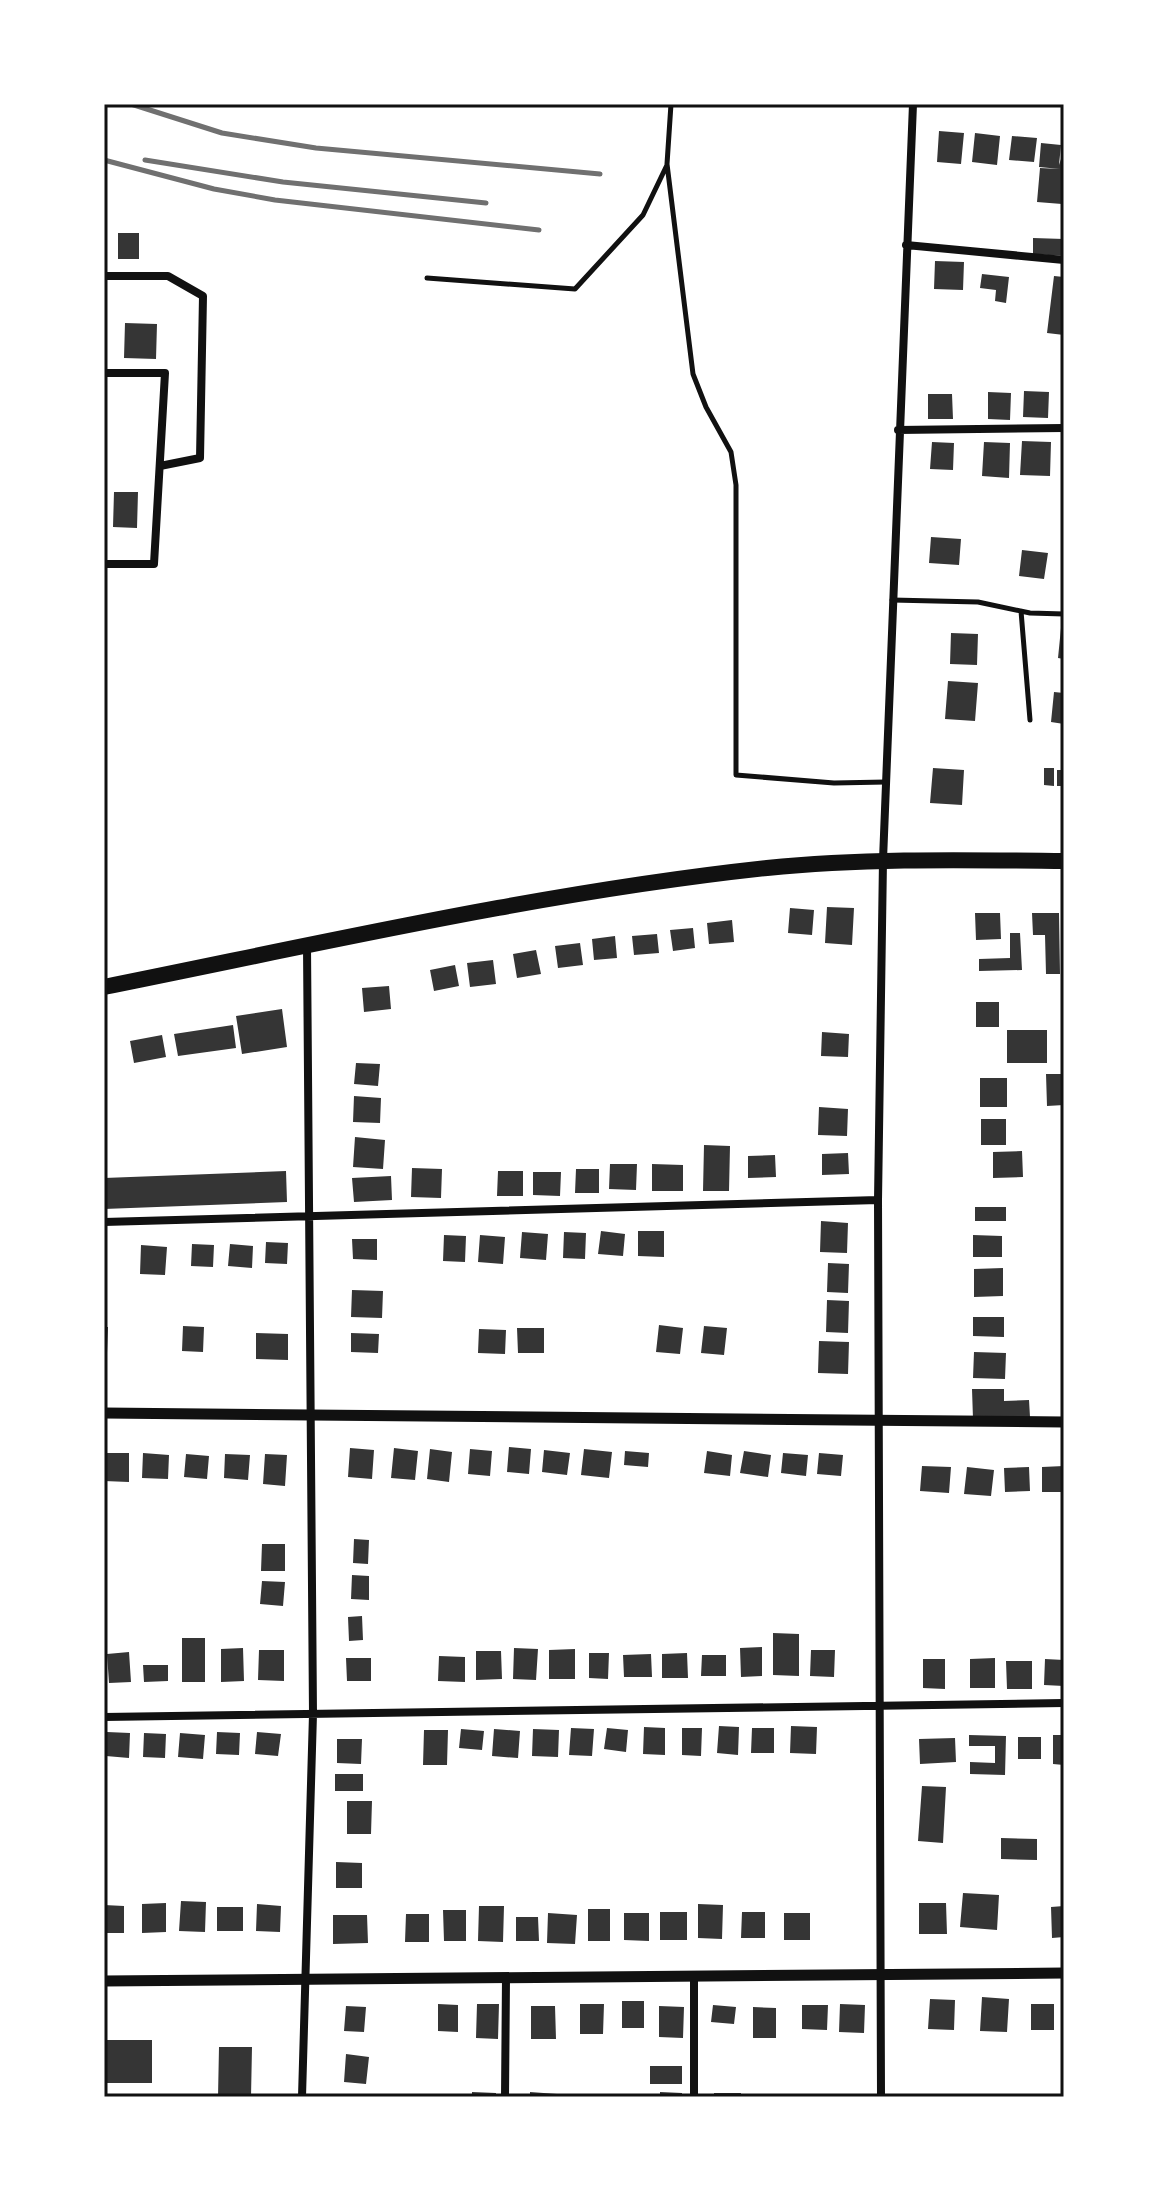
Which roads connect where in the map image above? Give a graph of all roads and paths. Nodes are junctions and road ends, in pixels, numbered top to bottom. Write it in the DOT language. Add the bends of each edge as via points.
graph roads {
  1 [pos="671,104"];
  2 [pos="913,104"];
  3 [pos="667,164"];
  4 [pos="906,245"];
  5 [pos="1064,260"];
  6 [pos="104,276"];
  7 [pos="427,278"];
  8 [pos="104,373"];
  9 [pos="1064,428"];
  10 [pos="898,430"];
  11 [pos="160,466"];
  12 [pos="104,564"];
  13 [pos="892,600"];
  14 [pos="1021,611"];
  15 [pos="1064,614"];
  16 [pos="1030,720"];
  17 [pos="886,782"];
  18 [pos="883,860"];
  19 [pos="1064,861"];
  20 [pos="307,946"];
  21 [pos="104,987"];
  22 [pos="878,1200"];
  23 [pos="309,1213"];
  24 [pos="104,1222"];
  25 [pos="104,1413"];
  26 [pos="311,1415"];
  27 [pos="877,1422"];
  28 [pos="1064,1422"];
  29 [pos="1064,1703"];
  30 [pos="879,1706"];
  31 [pos="313,1714"];
  32 [pos="104,1717"];
  33 [pos="1064,1973"];
  34 [pos="880,1975"];
  35 [pos="694,1976"];
  36 [pos="506,1978"];
  37 [pos="305,1979"];
  38 [pos="104,1981"];
  39 [pos="302,2097"];
  40 [pos="505,2097"];
  41 [pos="694,2097"];
  42 [pos="881,2097"];
  1 -- 3 [label="lane"];
  2 -- 4 [label="street"];
  3 -- 7 [label="lane" via="643,215 575,289"];
  3 -- 17 [label="lane" via="693,374 731,452 736,485 736,775"];
  4 -- 5 [label="street"];
  4 -- 10 [label="street"];
  6 -- 11 [label="street" via="168,276 203,296 200,458"];
  8 -- 11 [label="street" via="165,373"];
  9 -- 10 [label="street"];
  10 -- 13 [label="street"];
  11 -- 12 [label="street" via="154,564"];
  13 -- 14 [label="lane" via="978,602"];
  13 -- 17 [label="street"];
  14 -- 15 [label="lane"];
  14 -- 16 [label="lane"];
  17 -- 18 [label="street"];
  18 -- 19 [label="highway"];
  18 -- 20 [label="highway" via="768,868 626,887"];
  18 -- 22 [label="street"];
  20 -- 21 [label="highway"];
  20 -- 23 [label="street"];
  22 -- 23 [label="street"];
  22 -- 27 [label="street"];
  23 -- 24 [label="street"];
  23 -- 26 [label="street"];
  25 -- 26 [label="street"];
  26 -- 27 [label="street"];
  26 -- 31 [label="street"];
  27 -- 28 [label="street"];
  27 -- 30 [label="street"];
  29 -- 30 [label="street"];
  30 -- 31 [label="street"];
  30 -- 34 [label="street"];
  31 -- 32 [label="street"];
  31 -- 37 [label="street"];
  33 -- 34 [label="street"];
  34 -- 35 [label="street"];
  34 -- 42 [label="street"];
  35 -- 36 [label="street"];
  35 -- 41 [label="street"];
  36 -- 37 [label="street"];
  36 -- 40 [label="street"];
  37 -- 38 [label="street"];
  37 -- 39 [label="street"];
}
